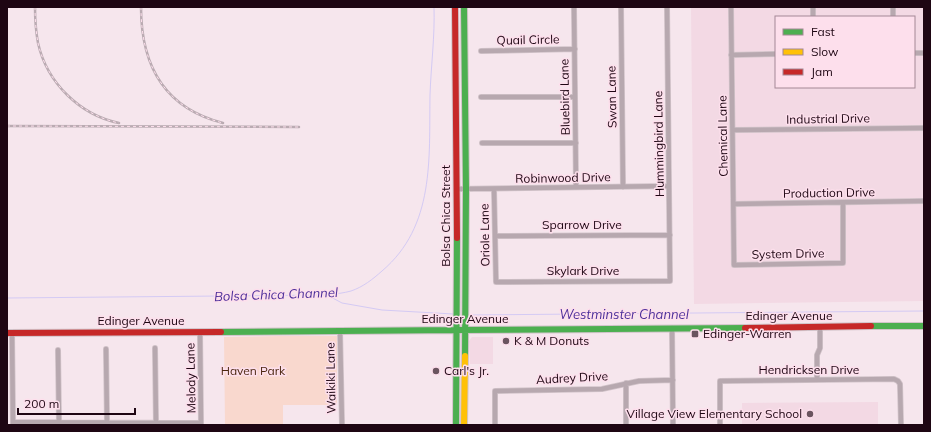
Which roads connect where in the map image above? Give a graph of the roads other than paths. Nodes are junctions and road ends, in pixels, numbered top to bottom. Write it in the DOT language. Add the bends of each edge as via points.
graph roads {
  1 [pos="455,7"];
  2 [pos="464,7"];
  3 [pos="574,7"];
  4 [pos="621,7"];
  5 [pos="667,7"];
  6 [pos="731,7"];
  7 [pos="575,49"];
  8 [pos="481,51"];
  9 [pos="775,54"];
  10 [pos="732,55"];
  11 [pos="481,97"];
  12 [pos="575,97"];
  13 [pos="924,128"];
  14 [pos="733,130"];
  15 [pos="482,143"];
  16 [pos="576,143"];
  17 [pos="669,186"];
  18 [pos="576,187"];
  19 [pos="623,187"];
  20 [pos="457,189"];
  21 [pos="466,189"];
  22 [pos="494,189"];
  23 [pos="924,202"];
  24 [pos="843,203"];
  25 [pos="734,204"];
  26 [pos="670,234"];
  27 [pos="495,236"];
  28 [pos="734,265"];
  29 [pos="670,281"];
  30 [pos="496,282"];
  31 [pos="924,326"];
  32 [pos="820,327"];
  33 [pos="672,328"];
  34 [pos="456,330"];
  35 [pos="465,330"];
  36 [pos="340,331"];
  37 [pos="200,332"];
  38 [pos="10,333"];
  39 [pos="155,348"];
  40 [pos="106,349"];
  41 [pos="58,350"];
  42 [pos="672,380"];
  43 [pos="817,380"];
  44 [pos="626,383"];
  45 [pos="464,393"];
  46 [pos="455,394"];
  47 [pos="59,422"];
  48 [pos="107,422"];
  49 [pos="13,424"];
  50 [pos="156,424"];
  51 [pos="201,424"];
  52 [pos="342,425"];
  53 [pos="456,425"];
  54 [pos="464,425"];
  55 [pos="495,425"];
  56 [pos="626,425"];
  57 [pos="673,425"];
  58 [pos="720,425"];
  59 [pos="901,425"];
  1 -- 20 [label="main road, Bolsa Chica Street"];
  2 -- 21 [label="main road, Bolsa Chica Street"];
  3 -- 7 [label="street, Bluebird Lane"];
  4 -- 19 [label="street, Swan Lane"];
  5 -- 17 [label="street, Hummingbird Lane"];
  6 -- 10 [label="street, Chemical Lane"];
  7 -- 8 [label="street, Quail Circle"];
  7 -- 12 [label="street, Bluebird Lane"];
  9 -- 10 [label="street"];
  10 -- 14 [label="street, Chemical Lane"];
  11 -- 12 [label="street"];
  12 -- 16 [label="street, Bluebird Lane"];
  13 -- 14 [label="street, Industrial Drive"];
  14 -- 25 [label="street, Chemical Lane"];
  15 -- 16 [label="street"];
  16 -- 18 [label="street, Bluebird Lane"];
  17 -- 19 [label="street, Robinwood Drive"];
  17 -- 26 [label="street, Hummingbird Lane"];
  18 -- 19 [label="street, Robinwood Drive"];
  18 -- 22 [label="street, Robinwood Drive"];
  20 -- 21 [label="street, Robinwood Drive"];
  20 -- 34 [label="main road, Bolsa Chica Street"];
  21 -- 22 [label="street, Robinwood Drive"];
  21 -- 35 [label="main road, Bolsa Chica Street"];
  22 -- 27 [label="street, Oriole Lane"];
  23 -- 24 [label="street, Production Drive"];
  24 -- 25 [label="street, Production Drive"];
  24 -- 28 [label="street, System Drive" via="843,263"];
  25 -- 28 [label="street, Chemical Lane"];
  26 -- 27 [label="street, Sparrow Drive"];
  26 -- 29 [label="street, Hummingbird Lane"];
  27 -- 30 [label="street, Oriole Lane"];
  29 -- 30 [label="street, Skylark Drive"];
  31 -- 32 [label="main road, Edinger Avenue"];
  32 -- 33 [label="main road, Edinger Avenue"];
  32 -- 43 [label="street"];
  33 -- 35 [label="main road, Edinger Avenue"];
  33 -- 42 [label="street"];
  34 -- 35 [label="main road, Edinger Avenue"];
  34 -- 36 [label="main road, Edinger Avenue"];
  34 -- 46 [label="main road, Bolsa Chica Street"];
  35 -- 45 [label="main road, Bolsa Chica Street"];
  36 -- 37 [label="main road, Edinger Avenue"];
  36 -- 52 [label="street, Waikiki Lane"];
  37 -- 38 [label="main road, Edinger Avenue"];
  37 -- 51 [label="street, Melody Lane"];
  38 -- 49 [label="street"];
  39 -- 50 [label="street"];
  40 -- 48 [label="street"];
  41 -- 47 [label="street"];
  42 -- 44 [label="street, Audrey Drive"];
  42 -- 57 [label="street"];
  43 -- 58 [label="street, Hendricksen Drive" via="720,381"];
  43 -- 59 [label="street, Hendricksen Drive" via="898,380"];
  44 -- 55 [label="street, Audrey Drive" via="602,389 495,391"];
  44 -- 56 [label="street"];
  45 -- 46 [label="main road"];
  45 -- 54 [label="main road, Bolsa Chica Street"];
  46 -- 53 [label="main road, Bolsa Chica Street"];
  47 -- 48 [label="street"];
  47 -- 49 [label="street"];
  48 -- 50 [label="street"];
  50 -- 51 [label="street"];
}
